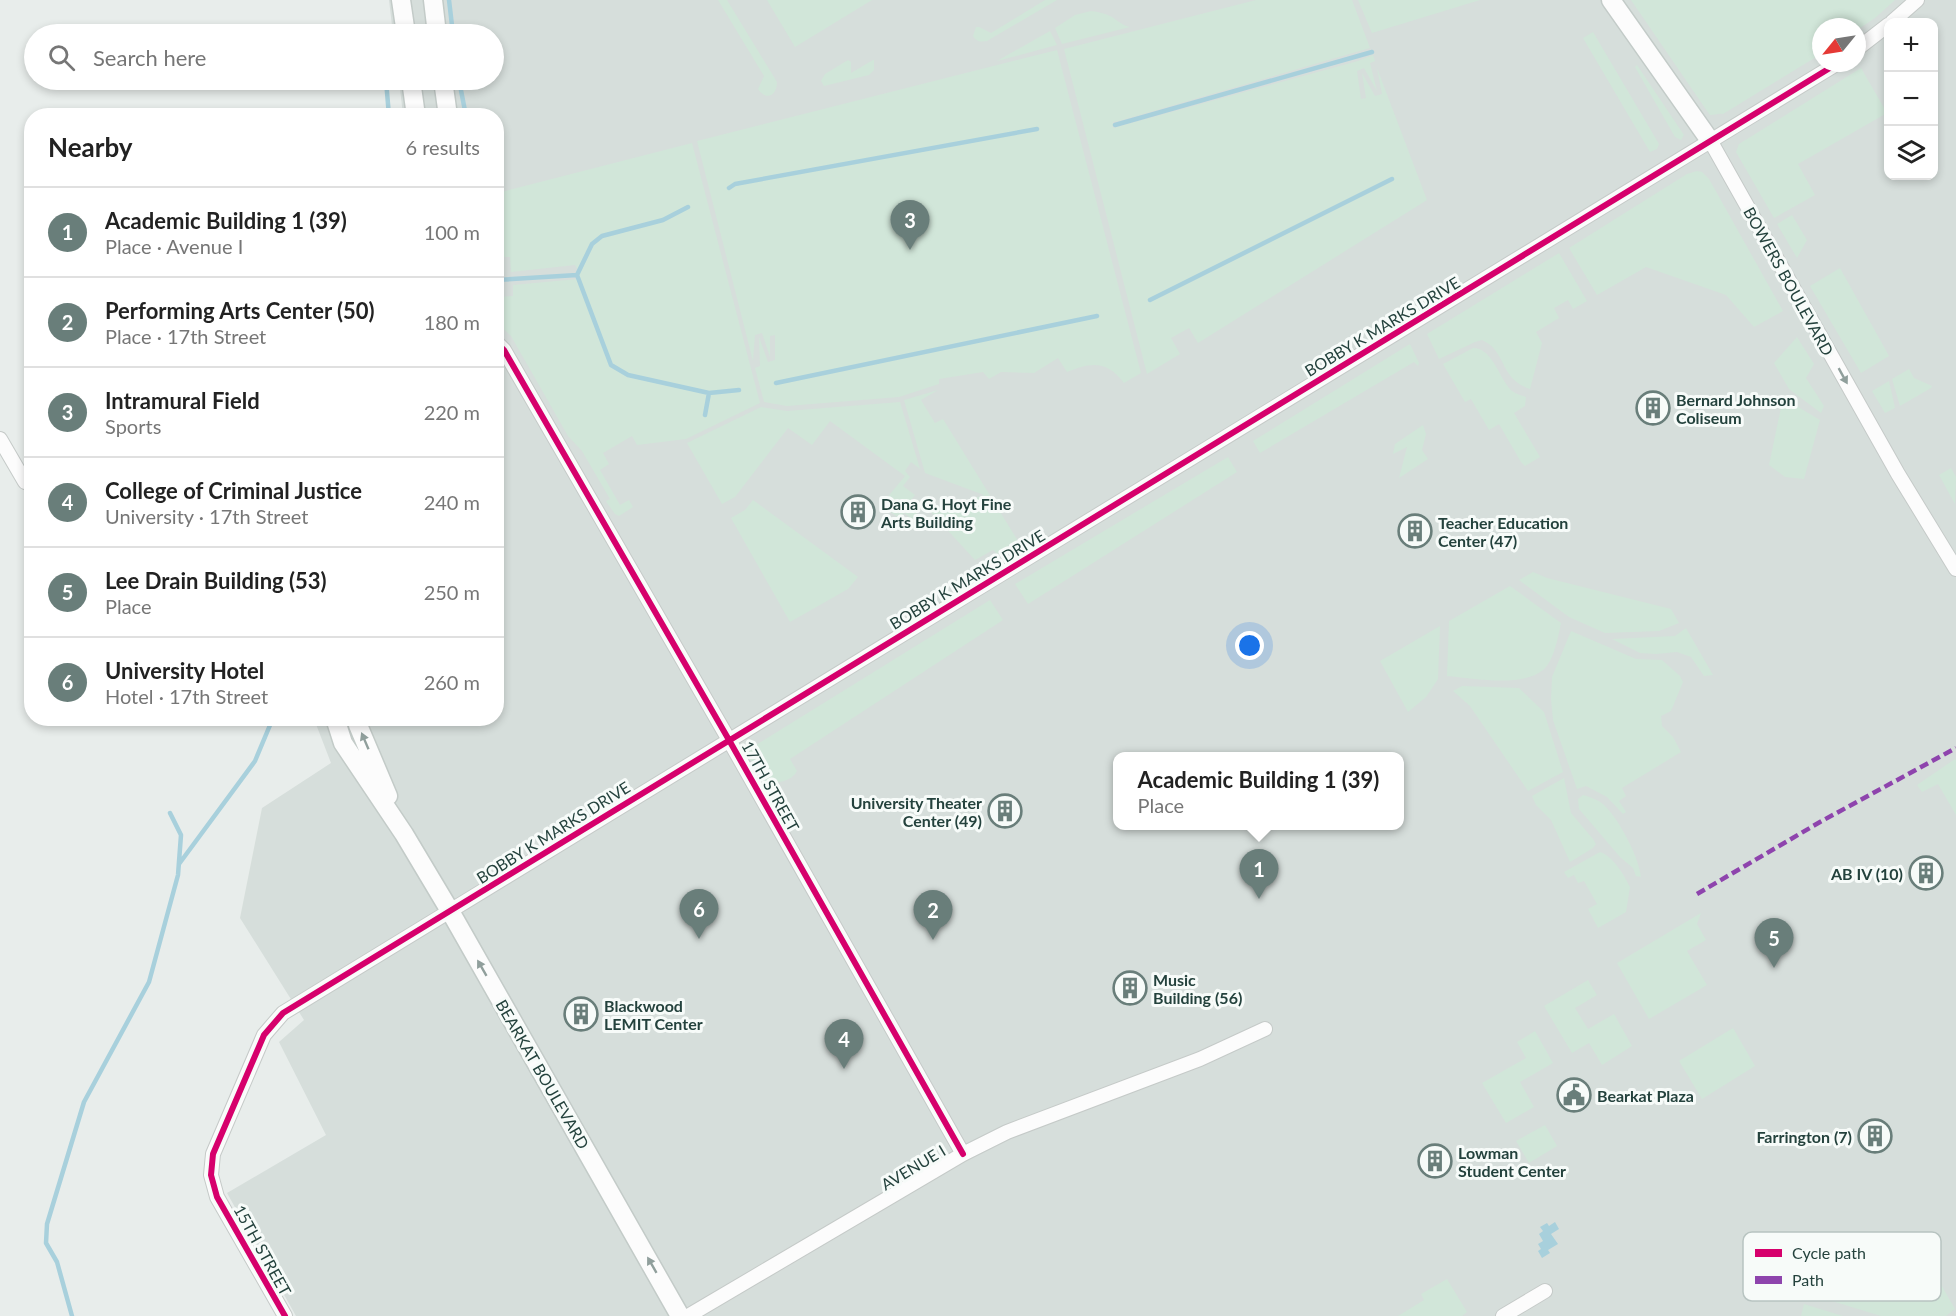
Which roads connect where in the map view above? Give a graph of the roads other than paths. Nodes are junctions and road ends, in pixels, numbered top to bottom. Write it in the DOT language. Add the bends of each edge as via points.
graph roads {
  1 [pos="401,0"];
  2 [pos="433,0"];
  3 [pos="1611,0"];
  4 [pos="1917,0"];
  5 [pos="1897,18"];
  6 [pos="405,24"];
  7 [pos="436,24"];
  8 [pos="1884,29"];
  9 [pos="1866,42"];
  10 [pos="1824,72"];
  11 [pos="412,90"];
  12 [pos="444,90"];
  13 [pos="415,108"];
  14 [pos="447,108"];
  15 [pos="1711,142"];
  16 [pos="504,350"];
  17 [pos="0,439"];
  18 [pos="24,480"];
  19 [pos="1956,569"];
  20 [pos="338,726"];
  21 [pos="359,726"];
  22 [pos="729,740"];
  23 [pos="404,834"];
  24 [pos="450,911"];
  25 [pos="1265,1029"];
  26 [pos="963,1154"];
  27 [pos="217,1197"];
  28 [pos="1545,1291"];
  29 [pos="285,1316"];
  30 [pos="680,1316"];
  31 [pos="688,1316"];
  32 [pos="1503,1316"];
  1 -- 6 [label="street"];
  2 -- 7 [label="street"];
  3 -- 15 [label="street, BOWERS BOULEVARD"];
  4 -- 5 [label="street"];
  8 -- 9 [label="street"];
  10 -- 15 [label="street, BOBBY K MARKS DRIVE"];
  11 -- 13 [label="street"];
  12 -- 14 [label="street"];
  15 -- 19 [label="street, BOWERS BOULEVARD, one-way"];
  15 -- 22 [label="street, BOBBY K MARKS DRIVE"];
  16 -- 22 [label="street, 17TH STREET"];
  17 -- 18 [label="street"];
  20 -- 23 [label="street, BEARKAT BOULEVARD" via="343,742"];
  23 -- 21 [label="street, BEARKAT BOULEVARD, one-way"];
  22 -- 24 [label="street, BOBBY K MARKS DRIVE"];
  22 -- 26 [label="street, 17TH STREET"];
  23 -- 24 [label="street, BEARKAT BOULEVARD"];
  24 -- 27 [label="street, BOBBY K MARKS DRIVE" via="283,1013 264,1035 213,1154 211,1175"];
  30 -- 24 [label="street, BEARKAT BOULEVARD, one-way"];
  25 -- 26 [label="street, AVENUE I" via="1200,1059 1007,1132"];
  26 -- 31 [label="street, AVENUE I"];
  27 -- 29 [label="street, 15TH STREET"];
  28 -- 32 [label="street"];
}
